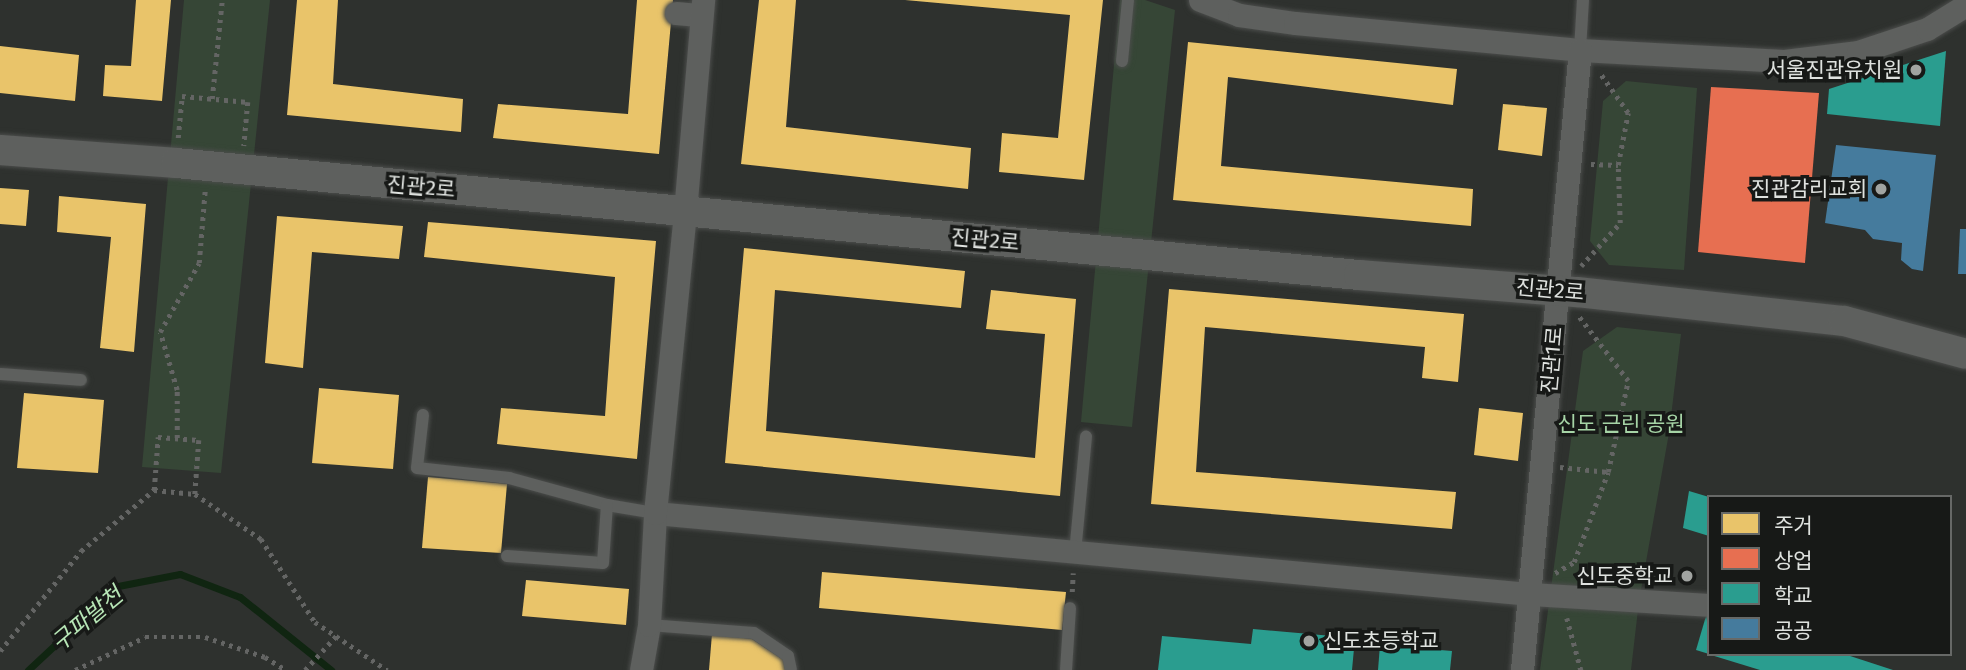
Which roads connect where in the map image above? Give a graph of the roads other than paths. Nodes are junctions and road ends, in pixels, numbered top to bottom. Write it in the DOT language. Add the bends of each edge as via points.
graph roads {
  1 [pos="1128,0"];
  2 [pos="1200,0"];
  3 [pos="1583,0"];
  4 [pos="1966,5"];
  5 [pos="702,7"];
  6 [pos="676,13"];
  7 [pos="1587,58"];
  8 [pos="1122,61"];
  9 [pos="0,150"];
  10 [pos="685,212"];
  11 [pos="1571,291"];
  12 [pos="1966,354"];
  13 [pos="0,374"];
  14 [pos="81,380"];
  15 [pos="423,415"];
  16 [pos="1086,437"];
  17 [pos="607,505"];
  18 [pos="655,513"];
  19 [pos="507,556"];
  20 [pos="1074,561"];
  21 [pos="1538,586"];
  22 [pos="1707,605"];
  23 [pos="1070,608"];
  24 [pos="649,625"];
  25 [pos="641,670"];
  26 [pos="791,670"];
  27 [pos="1066,670"];
  28 [pos="1522,670"];
  1 -- 8 [label="lane"];
  2 -- 7 [label="street" via="1239,15 1277,21"];
  3 -- 7 [label="lane"];
  4 -- 7 [label="street" via="1927,29 1858,52 1784,61"];
  5 -- 6 [label="street"];
  5 -- 10 [label="street"];
  7 -- 11 [label="street, 진관1로"];
  9 -- 10 [label="street, 진관2로"];
  10 -- 11 [label="street, 진관2로"];
  10 -- 18 [label="street"];
  11 -- 12 [label="street, 진관2로" via="1844,321"];
  11 -- 21 [label="street, 진관1로"];
  13 -- 14 [label="lane"];
  15 -- 17 [label="lane" via="417,468 509,478"];
  16 -- 20 [label="lane"];
  17 -- 18 [label="lane"];
  17 -- 19 [label="lane" via="603,563"];
  18 -- 20 [label="street"];
  18 -- 24 [label="street"];
  20 -- 21 [label="street"];
  21 -- 22 [label="street"];
  21 -- 28 [label="street, 진관1로"];
  23 -- 27 [label="lane"];
  24 -- 25 [label="street"];
  24 -- 26 [label="lane" via="754,633 788,656"];
}
